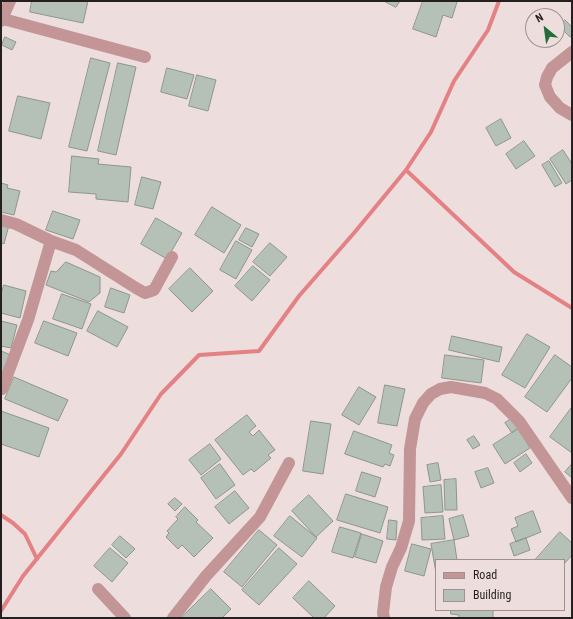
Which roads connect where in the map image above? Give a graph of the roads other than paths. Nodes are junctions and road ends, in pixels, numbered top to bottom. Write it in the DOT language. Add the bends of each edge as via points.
graph roads {
  1 [pos="10,1"];
  2 [pos="2,18"];
  3 [pos="572,52"];
  4 [pos="145,57"];
  5 [pos="572,115"];
  6 [pos="1,220"];
  7 [pos="51,241"];
  8 [pos="172,257"];
  9 [pos="2,389"];
  10 [pos="289,463"];
  11 [pos="572,498"];
  12 [pos="98,589"];
  13 [pos="125,618"];
  14 [pos="173,618"];
  15 [pos="384,618"];
  1 -- 2 [label="street"];
  2 -- 4 [label="street"];
  3 -- 5 [label="street" via="552,68 545,85 550,97 560,108"];
  6 -- 7 [label="street" via="16,224"];
  7 -- 8 [label="street" via="76,250 145,293 154,290"];
  7 -- 9 [label="street" via="28,320"];
  10 -- 14 [label="street" via="260,517 206,576"];
  11 -- 15 [label="street" via="519,421 497,399 485,393 452,388 440,389 431,394 415,419 410,449 409,521 386,586"];
  12 -- 13 [label="street"];
}
